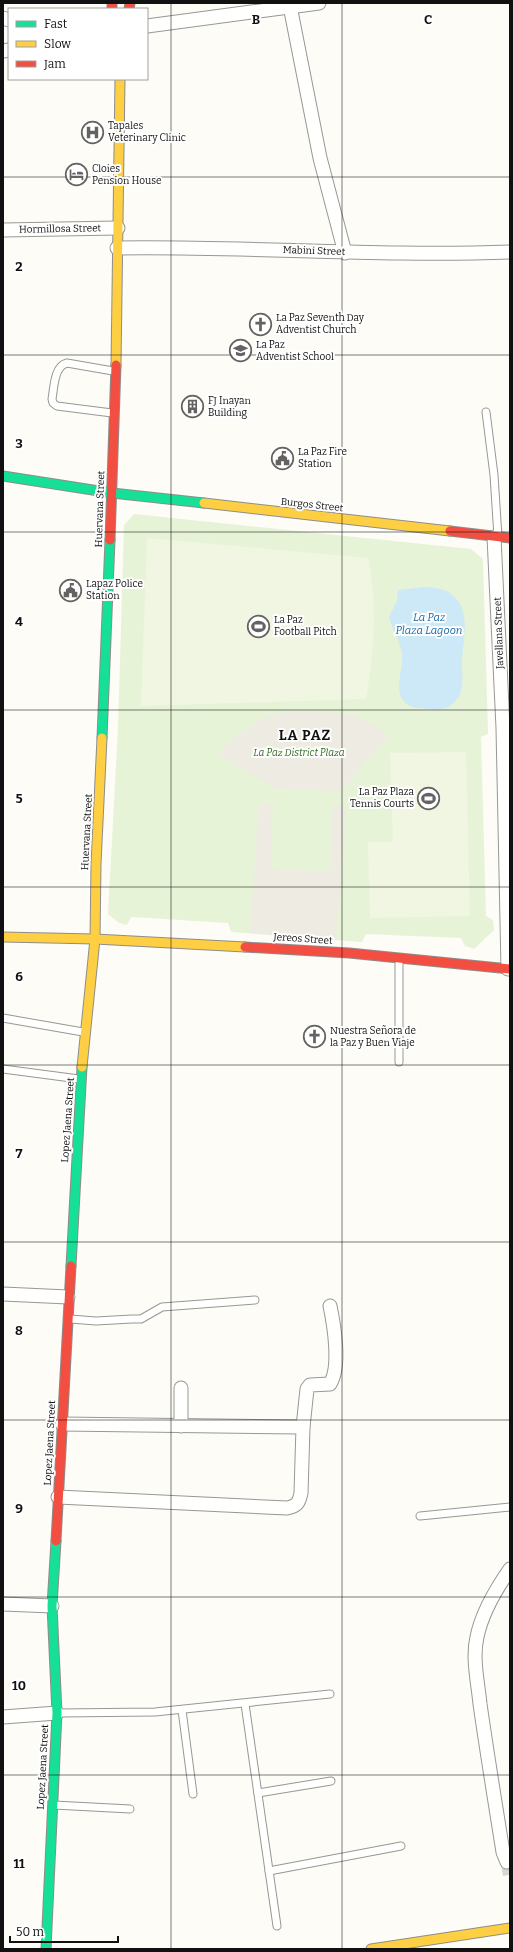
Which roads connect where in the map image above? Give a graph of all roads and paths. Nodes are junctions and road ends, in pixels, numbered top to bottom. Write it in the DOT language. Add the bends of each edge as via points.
graph roads {
  1 [pos="319,3"];
  2 [pos="290,6"];
  3 [pos="148,26"];
  4 [pos="120,80"];
  5 [pos="118,228"];
  6 [pos="3,230"];
  7 [pos="118,248"];
  8 [pos="510,252"];
  9 [pos="345,253"];
  10 [pos="116,372"];
  11 [pos="486,412"];
  12 [pos="114,413"];
  13 [pos="3,476"];
  14 [pos="112,492"];
  15 [pos="496,537"];
  16 [pos="510,538"];
  17 [pos="508,885"];
  18 [pos="3,937"];
  19 [pos="95,939"];
  20 [pos="399,959"];
  21 [pos="509,969"];
  22 [pos="3,1018"];
  23 [pos="86,1033"];
  24 [pos="399,1062"];
  25 [pos="3,1069"];
  26 [pos="81,1079"];
  27 [pos="3,1294"];
  28 [pos="68,1297"];
  29 [pos="255,1300"];
  30 [pos="330,1306"];
  31 [pos="67,1319"];
  32 [pos="181,1388"];
  33 [pos="62,1424"];
  34 [pos="181,1426"];
  35 [pos="302,1427"];
  36 [pos="58,1497"];
  37 [pos="510,1507"];
  38 [pos="420,1516"];
  39 [pos="510,1569"];
  40 [pos="3,1604"];
  41 [pos="52,1606"];
  42 [pos="330,1694"];
  43 [pos="245,1704"];
  44 [pos="182,1710"];
  45 [pos="57,1713"];
  46 [pos="3,1717"];
  47 [pos="331,1781"];
  48 [pos="258,1793"];
  49 [pos="193,1794"];
  50 [pos="52,1805"];
  51 [pos="130,1809"];
  52 [pos="401,1846"];
  53 [pos="507,1862"];
  54 [pos="269,1871"];
  55 [pos="277,1926"];
  56 [pos="510,1928"];
  57 [pos="46,1949"];
  58 [pos="371,1949"];
  1 -- 2 [label="street"];
  2 -- 3 [label="street"];
  2 -- 9 [label="street" via="320,158"];
  4 -- 5 [label="main road, Huervana Street"];
  5 -- 6 [label="street, Hormillosa Street"];
  5 -- 7 [label="main road, Huervana Street"];
  7 -- 9 [label="street, Mabini Street" via="176,247"];
  7 -- 10 [label="main road, Huervana Street"];
  8 -- 9 [label="street, Mabini Street"];
  10 -- 12 [label="main road, Huervana Street"];
  10 -- 12 [label="lane" via="63,364 58,370 52,399 58,406"];
  11 -- 15 [label="lane" via="494,475"];
  12 -- 14 [label="main road, Huervana Street"];
  13 -- 14 [label="main road, Burgos Street"];
  14 -- 15 [label="main road, Burgos Street"];
  14 -- 19 [label="main road, Huervana Street"];
  15 -- 16 [label="main road, Burgos Street"];
  15 -- 17 [label="street, Javellana Street"];
  17 -- 21 [label="street, Javellana Street"];
  18 -- 19 [label="main road, Jereos Street"];
  19 -- 20 [label="main road, Jereos Street" via="349,953"];
  19 -- 23 [label="main road, Lopez Jaena Street"];
  20 -- 21 [label="main road, Jereos Street"];
  20 -- 24 [label="lane"];
  22 -- 23 [label="lane"];
  23 -- 26 [label="main road, Lopez Jaena Street"];
  25 -- 26 [label="lane"];
  26 -- 28 [label="main road, Lopez Jaena Street"];
  27 -- 28 [label="street"];
  28 -- 31 [label="main road, Lopez Jaena Street"];
  29 -- 31 [label="lane" via="162,1307 141,1318 132,1319"];
  30 -- 35 [label="street" via="336,1335 334,1377 330,1384 310,1385 307,1389"];
  31 -- 33 [label="main road, Lopez Jaena Street"];
  32 -- 34 [label="street"];
  33 -- 34 [label="street"];
  33 -- 36 [label="main road, Lopez Jaena Street"];
  34 -- 35 [label="street"];
  35 -- 36 [label="street" via="301,1493 299,1502 294,1506 287,1508"];
  36 -- 41 [label="main road, Lopez Jaena Street"];
  37 -- 38 [label="lane"];
  39 -- 53 [label="street" via="485,1612 476,1638 476,1666 488,1760 503,1852"];
  40 -- 41 [label="street"];
  41 -- 45 [label="main road, Lopez Jaena Street"];
  42 -- 43 [label="lane"];
  43 -- 44 [label="lane"];
  43 -- 48 [label="lane"];
  44 -- 45 [label="lane"];
  44 -- 49 [label="lane"];
  45 -- 46 [label="street"];
  45 -- 50 [label="main road, Lopez Jaena Street"];
  47 -- 48 [label="lane"];
  48 -- 54 [label="lane"];
  50 -- 51 [label="lane"];
  50 -- 57 [label="main road, Lopez Jaena Street"];
  52 -- 54 [label="lane"];
  54 -- 55 [label="lane"];
  56 -- 58 [label="main road"];
}
